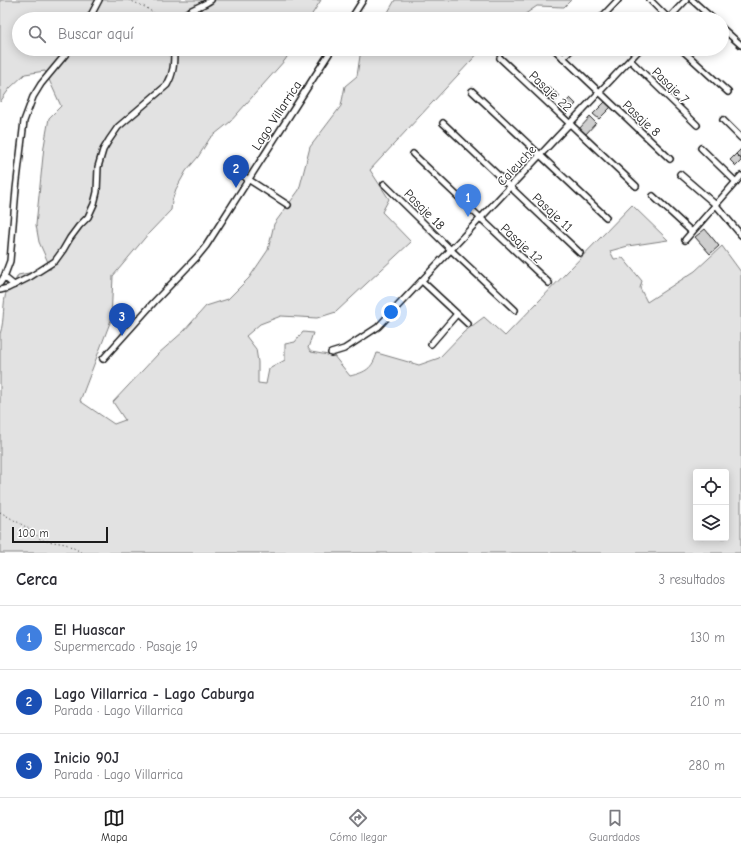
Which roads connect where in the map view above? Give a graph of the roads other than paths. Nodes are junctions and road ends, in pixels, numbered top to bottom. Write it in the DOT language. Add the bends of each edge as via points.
graph roads {
  1 [pos="99,0"];
  2 [pos="211,0"];
  3 [pos="363,0"];
  4 [pos="618,0"];
  5 [pos="650,0"];
  6 [pos="686,0"];
  7 [pos="692,0"];
  8 [pos="93,12"];
  9 [pos="188,12"];
  10 [pos="355,12"];
  11 [pos="607,12"];
  12 [pos="662,12"];
  13 [pos="675,12"];
  14 [pos="705,12"];
  15 [pos="729,34"];
  16 [pos="741,45"];
  17 [pos="64,56"];
  18 [pos="174,56"];
  19 [pos="327,56"];
  20 [pos="634,56"];
  21 [pos="689,56"];
  22 [pos="500,58"];
  23 [pos="563,58"];
  24 [pos="630,60"];
  25 [pos="472,91"];
  26 [pos="599,92"];
  27 [pos="728,92"];
  28 [pos="723,120"];
  29 [pos="443,122"];
  30 [pos="570,124"];
  31 [pos="697,125"];
  32 [pos="741,138"];
  33 [pos="701,148"];
  34 [pos="413,154"];
  35 [pos="540,156"];
  36 [pos="670,159"];
  37 [pos="226,165"];
  38 [pos="680,174"];
  39 [pos="741,176"];
  40 [pos="248,179"];
  41 [pos="736,182"];
  42 [pos="384,184"];
  43 [pos="636,186"];
  44 [pos="510,187"];
  45 [pos="653,196"];
  46 [pos="288,205"];
  47 [pos="716,205"];
  48 [pos="606,217"];
  49 [pos="480,219"];
  50 [pos="692,232"];
  51 [pos="741,235"];
  52 [pos="685,240"];
  53 [pos="451,250"];
  54 [pos="580,253"];
  55 [pos="4,277"];
  56 [pos="422,281"];
  57 [pos="0,283"];
  58 [pos="549,283"];
  59 [pos="14,285"];
  60 [pos="0,290"];
  61 [pos="515,310"];
  62 [pos="457,314"];
  63 [pos="468,324"];
  64 [pos="431,344"];
  65 [pos="331,353"];
  66 [pos="103,359"];
  1 -- 8 [label="street"];
  2 -- 9 [label="street"];
  3 -- 10 [label="street"];
  4 -- 11 [label="street"];
  5 -- 12 [label="street"];
  6 -- 13 [label="street"];
  7 -- 14 [label="street"];
  15 -- 16 [label="street"];
  17 -- 55 [label="street" via="41,84 24,121 10,261"];
  18 -- 59 [label="street" via="172,76 167,85 118,127 103,150 98,167 97,192 88,217 70,238 55,262"];
  19 -- 40 [label="street, Lago Villarrica"];
  20 -- 24 [label="street, Caleuche"];
  21 -- 27 [label="street"];
  22 -- 30 [label="street, Pasaje 22"];
  23 -- 26 [label="street, Pasaje 8"];
  24 -- 26 [label="street, Caleuche"];
  24 -- 31 [label="street, Pasaje 7"];
  25 -- 35 [label="street"];
  26 -- 30 [label="street, Caleuche"];
  26 -- 36 [label="street, Pasaje 8"];
  28 -- 32 [label="street"];
  29 -- 44 [label="street, Pasaje 11"];
  30 -- 35 [label="street, Caleuche"];
  30 -- 43 [label="street, Pasaje 22"];
  33 -- 41 [label="street"];
  34 -- 49 [label="street, Pasaje 12"];
  35 -- 44 [label="street, Caleuche"];
  35 -- 48 [label="street"];
  37 -- 40 [label="street"];
  38 -- 47 [label="street"];
  39 -- 41 [label="street"];
  40 -- 46 [label="street"];
  40 -- 66 [label="street, Lago Villarrica" via="206,246"];
  41 -- 47 [label="street"];
  42 -- 53 [label="street, Pasaje 18"];
  44 -- 49 [label="street, Caleuche"];
  44 -- 54 [label="street, Pasaje 11"];
  45 -- 50 [label="street"];
  47 -- 50 [label="street"];
  47 -- 51 [label="street"];
  49 -- 53 [label="street, Caleuche"];
  49 -- 58 [label="street, Pasaje 12"];
  50 -- 52 [label="street"];
  53 -- 56 [label="street, Caleuche"];
  53 -- 61 [label="street, Pasaje 18"];
  55 -- 57 [label="street"];
  55 -- 59 [label="street"];
  56 -- 62 [label="street"];
  56 -- 65 [label="street, Caleuche" via="378,328 344,349"];
  59 -- 60 [label="street"];
  62 -- 63 [label="street"];
  62 -- 64 [label="street"];
}
